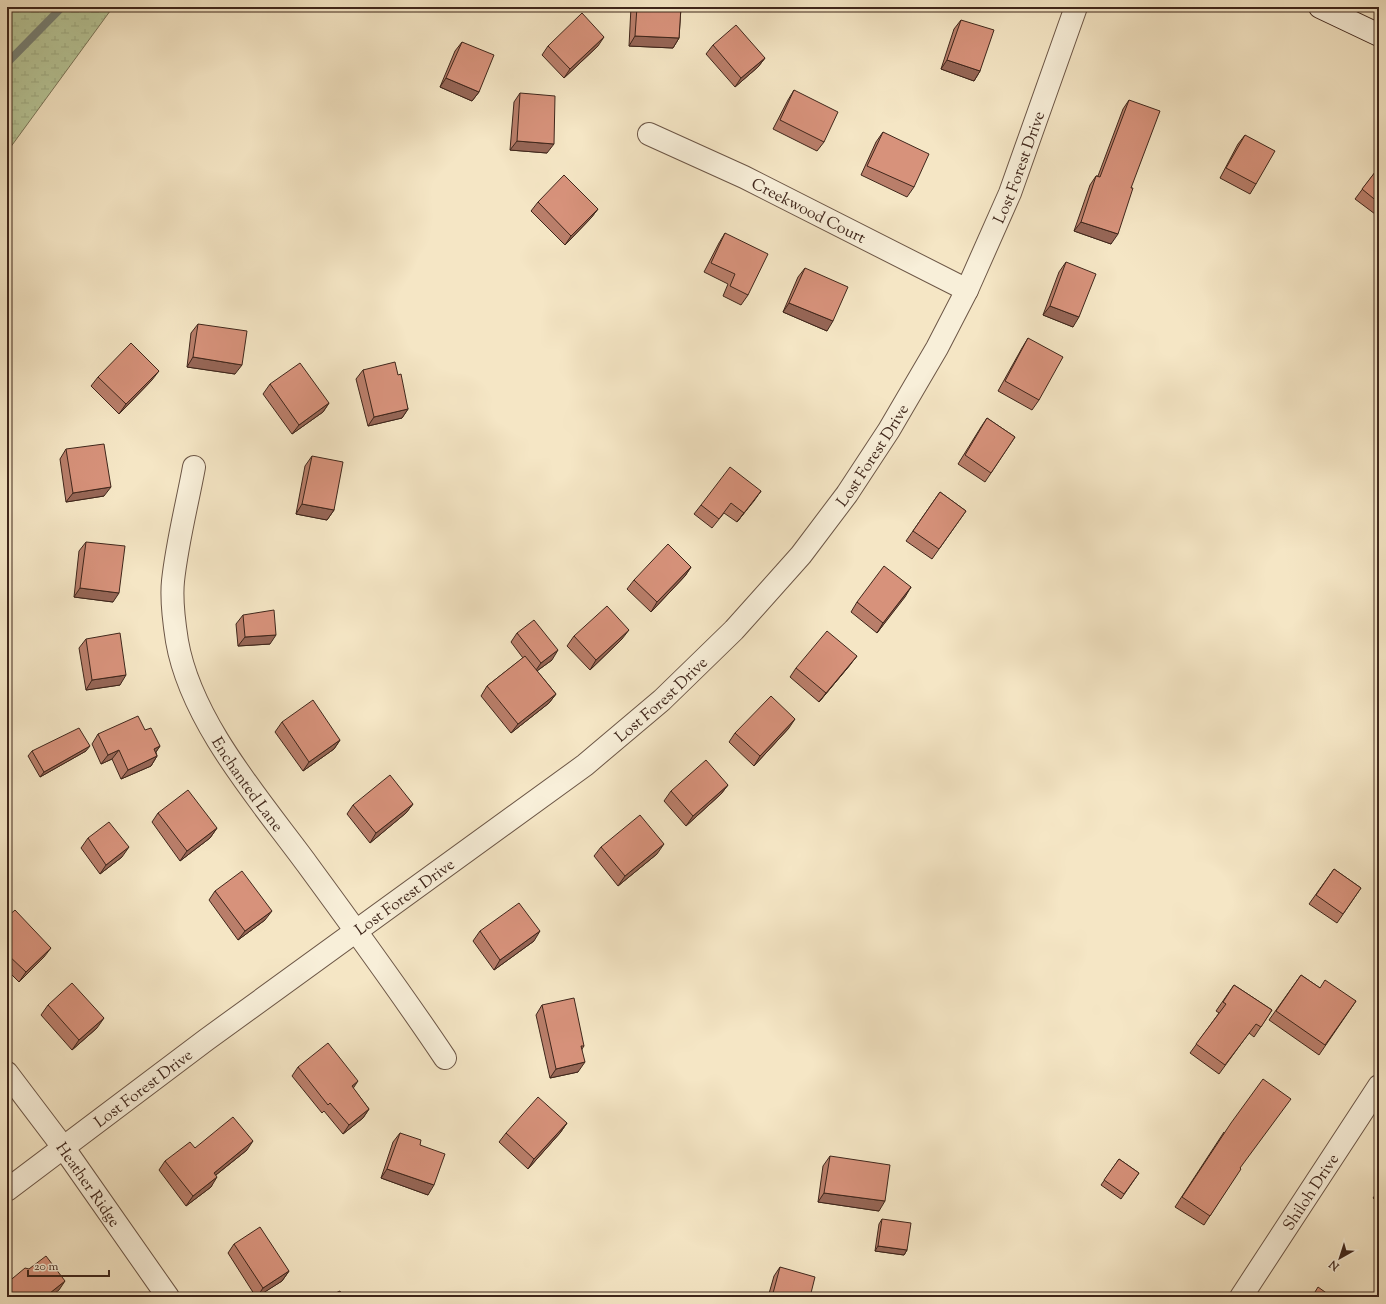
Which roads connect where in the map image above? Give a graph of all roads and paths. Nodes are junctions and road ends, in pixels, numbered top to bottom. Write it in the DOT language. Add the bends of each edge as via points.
graph roads {
  1 [pos="1076,7"];
  2 [pos="1320,7"];
  3 [pos="1379,35"];
  4 [pos="649,134"];
  5 [pos="967,290"];
  6 [pos="194,467"];
  7 [pos="356,931"];
  8 [pos="445,1058"];
  9 [pos="7,1073"];
  10 [pos="1379,1086"];
  11 [pos="63,1147"];
  12 [pos="7,1190"];
  13 [pos="168,1297"];
  14 [pos="1241,1297"];
  1 -- 5 [label="street, Lost Forest Drive" via="1010,194"];
  2 -- 3 [label="street"];
  4 -- 5 [label="street, Creekwood Court" via="744,176"];
  5 -- 7 [label="street, Lost Forest Drive" via="938,348 890,430 847,494 801,555 734,630 662,700 585,765"];
  6 -- 7 [label="street, Enchanted Lane" via="174,580 173,601 178,643 189,683 206,721"];
  7 -- 8 [label="street, Enchanted Lane"];
  7 -- 11 [label="street, Lost Forest Drive"];
  9 -- 11 [label="street, Heather Ridge"];
  10 -- 14 [label="street, Shiloh Drive"];
  11 -- 12 [label="street, Lost Forest Drive"];
  11 -- 13 [label="street, Heather Ridge"];
}
